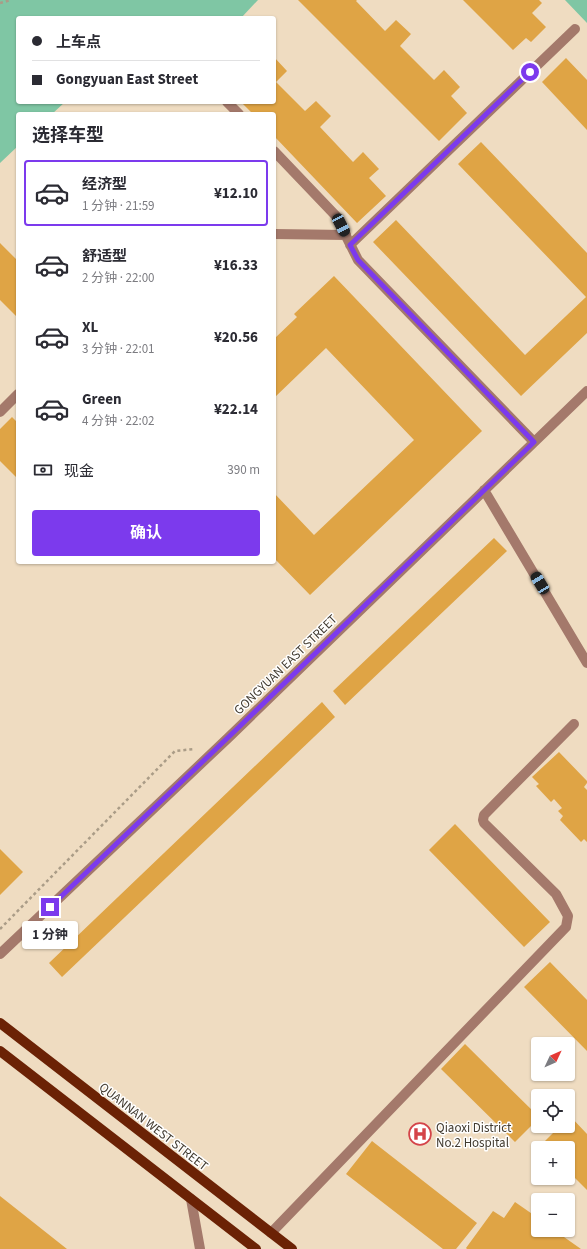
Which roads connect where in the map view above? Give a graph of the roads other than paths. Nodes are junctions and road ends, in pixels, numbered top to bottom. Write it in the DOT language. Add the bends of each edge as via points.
graph roads {
  1 [pos="575,29"];
  2 [pos="229,104"];
  3 [pos="236,112"];
  4 [pos="276,153"];
  5 [pos="276,234"];
  6 [pos="346,235"];
  7 [pos="350,245"];
  8 [pos="587,391"];
  9 [pos="16,396"];
  10 [pos="0,412"];
  11 [pos="534,442"];
  12 [pos="484,490"];
  13 [pos="587,663"];
  14 [pos="574,724"];
  15 [pos="0,954"];
  16 [pos="0,1023"];
  17 [pos="0,1051"];
  18 [pos="191,1199"];
  19 [pos="271,1233"];
  20 [pos="200,1249"];
  21 [pos="256,1249"];
  22 [pos="292,1249"];
  1 -- 7 [label="street"];
  2 -- 3 [label="street"];
  4 -- 6 [label="street" via="336,216"];
  5 -- 6 [label="street"];
  6 -- 7 [label="street"];
  7 -- 11 [label="street" via="358,260"];
  8 -- 11 [label="street, GONGYUAN EAST STREET"];
  9 -- 10 [label="street"];
  11 -- 12 [label="street, GONGYUAN EAST STREET"];
  12 -- 13 [label="street"];
  12 -- 15 [label="street, GONGYUAN EAST STREET"];
  14 -- 19 [label="street" via="484,815 482,820 556,894 568,916 566,927"];
  16 -- 19 [label="main road, QUANNAN WEST STREET"];
  17 -- 18 [label="main road"];
  18 -- 20 [label="street"];
  18 -- 21 [label="main road"];
  19 -- 22 [label="main road, QUANNAN WEST STREET"];
}
